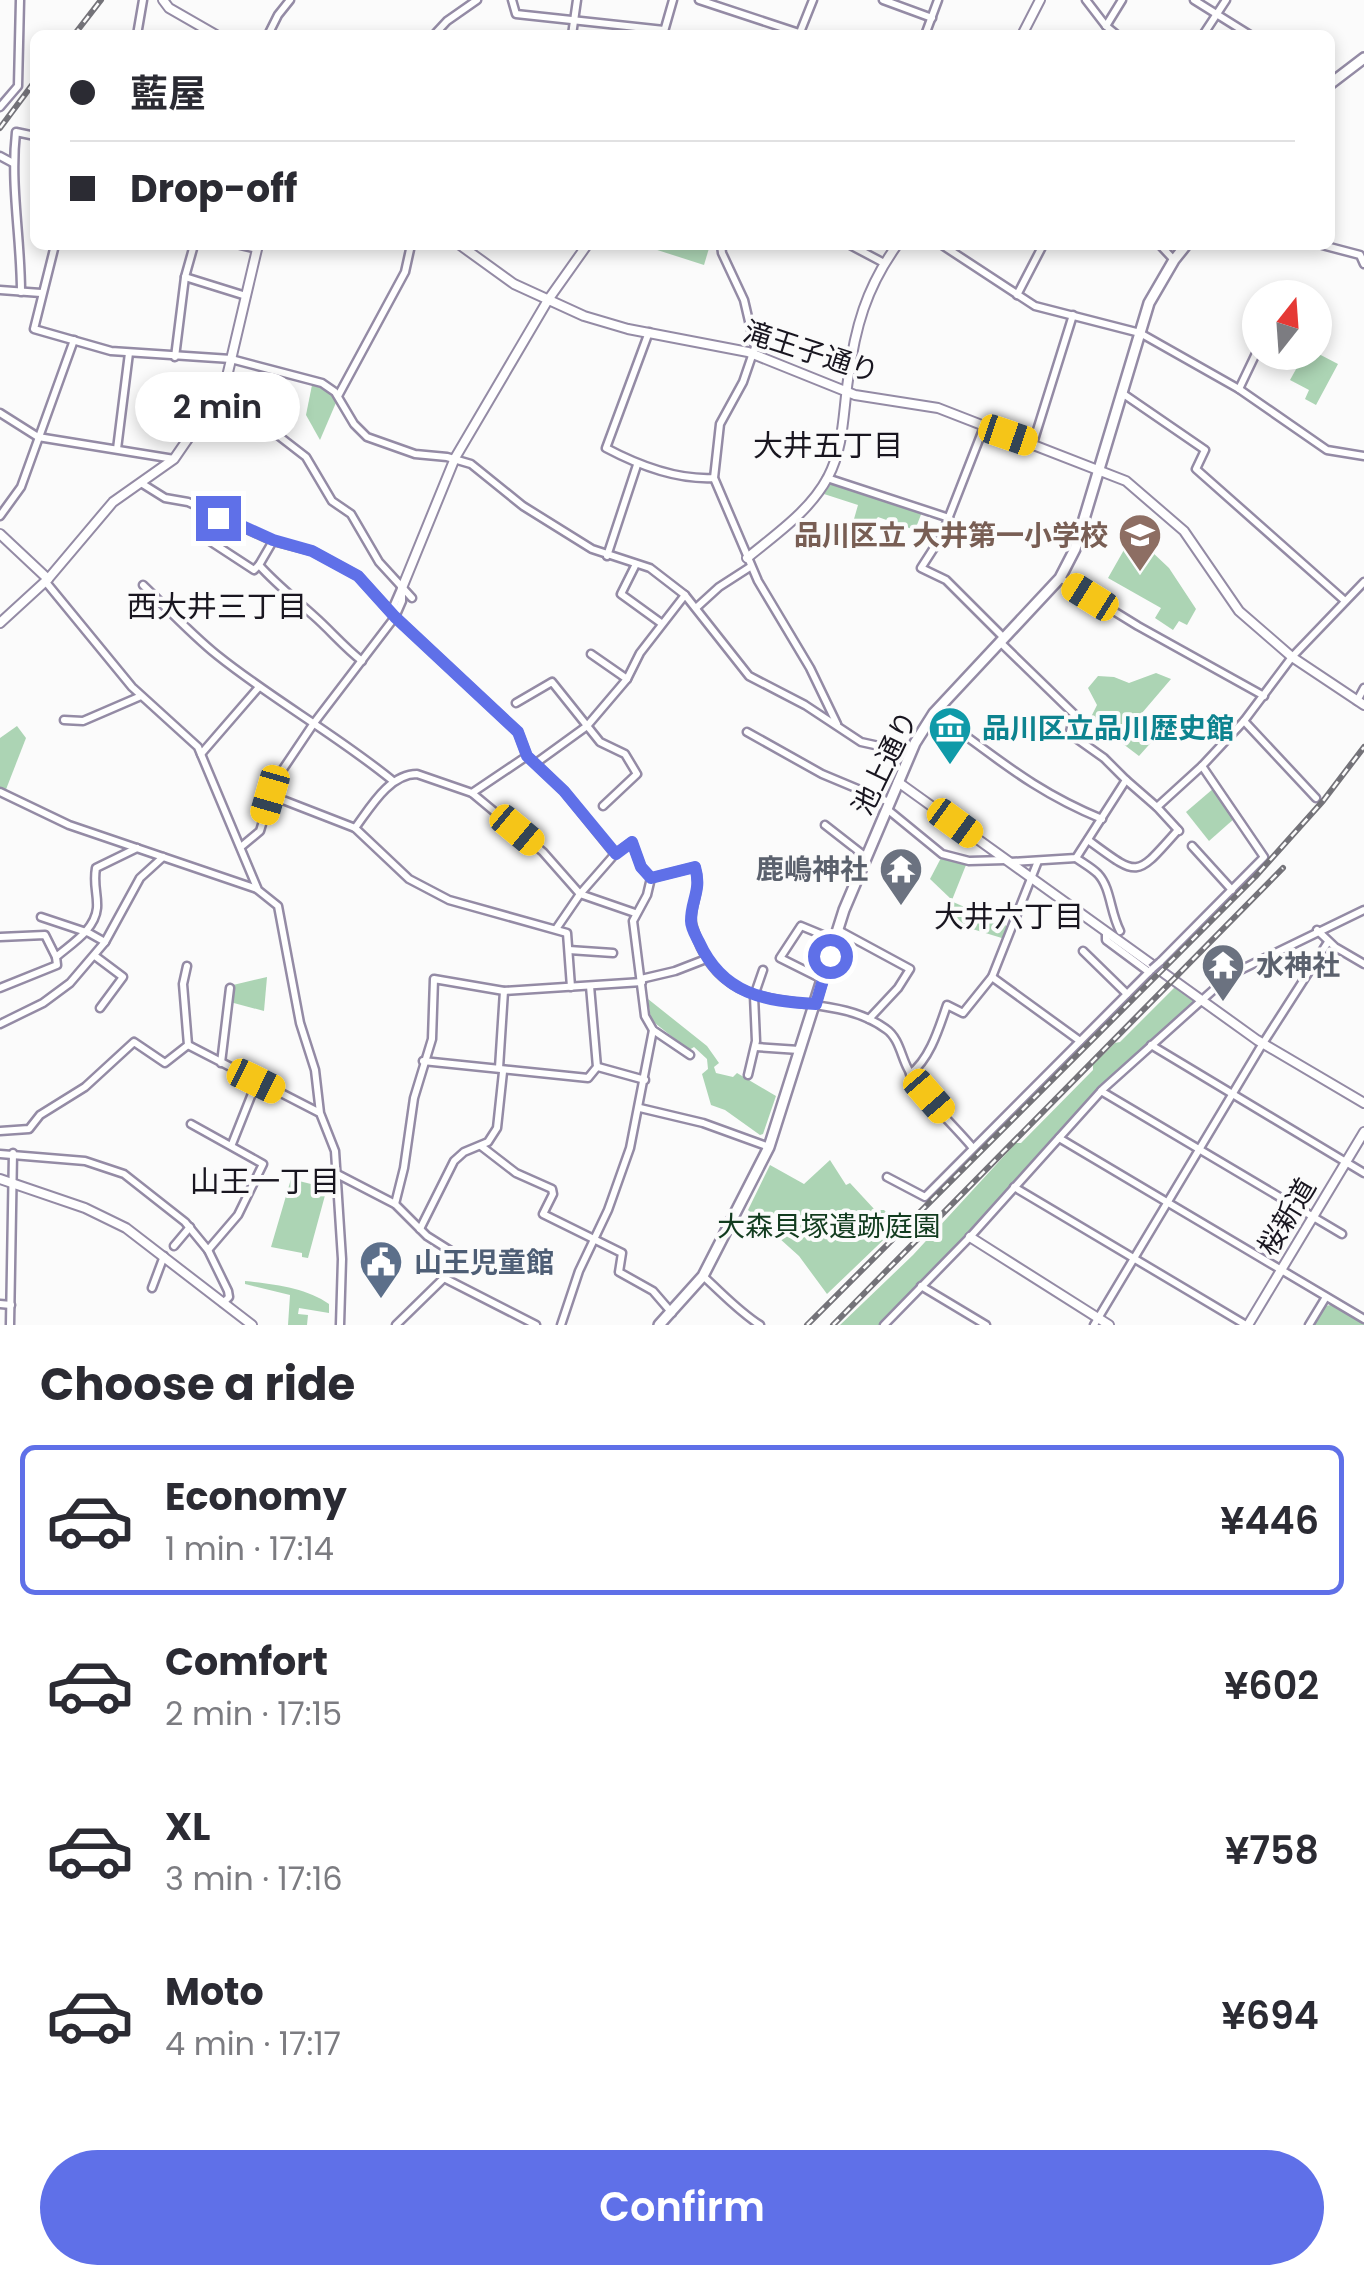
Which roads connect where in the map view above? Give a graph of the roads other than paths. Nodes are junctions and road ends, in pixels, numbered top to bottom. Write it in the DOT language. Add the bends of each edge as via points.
graph roads {
  1 [pos="20,0"];
  2 [pos="144,0"];
  3 [pos="163,0"];
  4 [pos="290,0"];
  5 [pos="477,0"];
  6 [pos="512,0"];
  7 [pos="577,0"];
  8 [pos="673,0"];
  9 [pos="699,0"];
  10 [pos="812,0"];
  11 [pos="883,0"];
  12 [pos="938,0"];
  13 [pos="1040,0"];
  14 [pos="1086,0"];
  15 [pos="1122,0"];
  16 [pos="1194,0"];
  17 [pos="1226,0"];
  18 [pos="1217,14"];
  19 [pos="932,18"];
  20 [pos="574,19"];
  21 [pos="1106,26"];
  22 [pos="138,30"];
  23 [pos="207,30"];
  24 [pos="270,30"];
  25 [pos="438,30"];
  26 [pos="573,30"];
  27 [pos="645,30"];
  28 [pos="665,30"];
  29 [pos="787,30"];
  30 [pos="801,30"];
  31 [pos="927,30"];
  32 [pos="1025,30"];
  33 [pos="1111,30"];
  34 [pos="1207,30"];
  35 [pos="1242,30"];
  36 [pos="1364,58"];
  37 [pos="1335,80"];
  38 [pos="0,108"];
  39 [pos="30,135"];
  40 [pos="0,156"];
  41 [pos="13,163"];
  42 [pos="1335,247"];
  43 [pos="54,250"];
  44 [pos="193,250"];
  45 [pos="257,250"];
  46 [pos="410,250"];
  47 [pos="467,250"];
  48 [pos="583,250"];
  49 [pos="723,250"];
  50 [pos="859,250"];
  51 [pos="893,250"];
  52 [pos="950,250"];
  53 [pos="1040,250"];
  54 [pos="1165,250"];
  55 [pos="1182,250"];
  56 [pos="1362,251"];
  57 [pos="1174,260"];
  58 [pos="884,263"];
  59 [pos="1364,264"];
  60 [pos="185,277"];
  61 [pos="0,290"];
  62 [pos="21,292"];
  63 [pos="41,293"];
  64 [pos="1017,295"];
  65 [pos="246,296"];
  66 [pos="548,300"];
  67 [pos="1073,316"];
  68 [pos="649,332"];
  69 [pos="1140,332"];
  70 [pos="74,340"];
  71 [pos="129,353"];
  72 [pos="754,354"];
  73 [pos="175,357"];
  74 [pos="231,359"];
  75 [pos="1249,370"];
  76 [pos="1240,389"];
  77 [pos="848,393"];
  78 [pos="1122,393"];
  79 [pos="338,397"];
  80 [pos="209,406"];
  81 [pos="0,413"];
  82 [pos="984,427"];
  83 [pos="38,437"];
  84 [pos="1032,444"];
  85 [pos="117,450"];
  86 [pos="1364,456"];
  87 [pos="455,458"];
  88 [pos="174,459"];
  89 [pos="637,465"];
  90 [pos="1099,468"];
  91 [pos="714,478"];
  92 [pos="828,478"];
  93 [pos="141,483"];
  94 [pos="0,516"];
  95 [pos="220,516"];
  96 [pos="948,518"];
  97 [pos="0,534"];
  98 [pos="273,540"];
  99 [pos="607,556"];
  100 [pos="749,562"];
  101 [pos="636,564"];
  102 [pos="259,565"];
  103 [pos="1060,578"];
  104 [pos="46,580"];
  105 [pos="144,585"];
  106 [pos="402,588"];
  107 [pos="1362,588"];
  108 [pos="685,596"];
  109 [pos="412,598"];
  110 [pos="1346,602"];
  111 [pos="696,608"];
  112 [pos="395,617"];
  113 [pos="0,623"];
  114 [pos="661,623"];
  115 [pos="1002,640"];
  116 [pos="591,654"];
  117 [pos="1292,657"];
  118 [pos="362,661"];
  119 [pos="627,679"];
  120 [pos="260,687"];
  121 [pos="1364,688"];
  122 [pos="141,696"];
  123 [pos="1264,696"];
  124 [pos="1360,703"];
  125 [pos="516,704"];
  126 [pos="934,712"];
  127 [pos="64,720"];
  128 [pos="1244,721"];
  129 [pos="314,723"];
  130 [pos="836,725"];
  131 [pos="587,726"];
  132 [pos="747,732"];
  133 [pos="911,753"];
  134 [pos="201,754"];
  135 [pos="527,756"];
  136 [pos="536,763"];
  137 [pos="1202,766"];
  138 [pos="1126,780"];
  139 [pos="393,781"];
  140 [pos="898,782"];
  141 [pos="0,792"];
  142 [pos="472,793"];
  143 [pos="270,795"];
  144 [pos="1316,798"];
  145 [pos="604,806"];
  146 [pos="888,806"];
  147 [pos="1157,807"];
  148 [pos="1102,818"];
  149 [pos="826,825"];
  150 [pos="355,828"];
  151 [pos="1088,840"];
  152 [pos="242,846"];
  153 [pos="1192,846"];
  154 [pos="138,848"];
  155 [pos="616,854"];
  156 [pos="163,857"];
  157 [pos="866,857"];
  158 [pos="1076,858"];
  159 [pos="1008,861"];
  160 [pos="1038,862"];
  161 [pos="651,878"];
  162 [pos="1033,879"];
  163 [pos="258,890"];
  164 [pos="1232,890"];
  165 [pos="580,894"];
  166 [pos="1364,910"];
  167 [pos="635,912"];
  168 [pos="41,917"];
  169 [pos="556,929"];
  170 [pos="1318,930"];
  171 [pos="1120,931"];
  172 [pos="86,932"];
  173 [pos="1106,932"];
  174 [pos="836,935"];
  175 [pos="0,937"];
  176 [pos="105,942"];
  177 [pos="1328,942"];
  178 [pos="568,950"];
  179 [pos="1082,951"];
  180 [pos="613,953"];
  181 [pos="56,956"];
  182 [pos="95,956"];
  183 [pos="706,958"];
  184 [pos="1364,964"];
  185 [pos="187,966"];
  186 [pos="762,970"];
  187 [pos="1150,971"];
  188 [pos="992,977"];
  189 [pos="641,980"];
  190 [pos="823,980"];
  191 [pos="590,986"];
  192 [pos="571,987"];
  193 [pos="0,988"];
  194 [pos="230,988"];
  195 [pos="504,991"];
  196 [pos="1126,994"];
  197 [pos="754,996"];
  198 [pos="1204,1001"];
  199 [pos="816,1004"];
  200 [pos="100,1008"];
  201 [pos="869,1020"];
  202 [pos="0,1024"];
  203 [pos="653,1030"];
  204 [pos="1080,1041"];
  205 [pos="1264,1044"];
  206 [pos="188,1045"];
  207 [pos="1151,1046"];
  208 [pos="756,1047"];
  209 [pos="802,1050"];
  210 [pos="690,1055"];
  211 [pos="422,1061"];
  212 [pos="221,1064"];
  213 [pos="597,1067"];
  214 [pos="501,1070"];
  215 [pos="910,1074"];
  216 [pos="748,1076"];
  217 [pos="645,1080"];
  218 [pos="256,1081"];
  219 [pos="1101,1091"];
  220 [pos="1232,1094"];
  221 [pos="1364,1102"];
  222 [pos="640,1108"];
  223 [pos="320,1113"];
  224 [pos="191,1124"];
  225 [pos="0,1131"];
  226 [pos="1364,1132"];
  227 [pos="1060,1138"];
  228 [pos="232,1144"];
  229 [pos="481,1146"];
  230 [pos="768,1147"];
  231 [pos="972,1147"];
  232 [pos="1199,1150"];
  233 [pos="0,1154"];
  234 [pos="13,1154"];
  235 [pos="1346,1162"];
  236 [pos="337,1174"];
  237 [pos="1364,1174"];
  238 [pos="887,1176"];
  239 [pos="0,1179"];
  240 [pos="12,1183"];
  241 [pos="1014,1187"];
  242 [pos="1168,1202"];
  243 [pos="396,1204"];
  244 [pos="1313,1217"];
  245 [pos="190,1227"];
  246 [pos="420,1229"];
  247 [pos="1342,1234"];
  248 [pos="970,1237"];
  249 [pos="595,1242"];
  250 [pos="174,1246"];
  251 [pos="208,1250"];
  252 [pos="164,1256"];
  253 [pos="1134,1258"];
  254 [pos="1282,1269"];
  255 [pos="703,1276"];
  256 [pos="444,1278"];
  257 [pos="921,1286"];
  258 [pos="152,1288"];
  259 [pos="1326,1297"];
  260 [pos="0,1304"];
  261 [pos="222,1304"];
  262 [pos="11,1305"];
  263 [pos="672,1312"];
  264 [pos="1364,1319"];
  265 [pos="1096,1322"];
  266 [pos="10,1325"];
  267 [pos="252,1325"];
  268 [pos="340,1325"];
  269 [pos="396,1325"];
  270 [pos="536,1325"];
  271 [pos="561,1325"];
  272 [pos="659,1325"];
  273 [pos="760,1325"];
  274 [pos="884,1325"];
  275 [pos="986,1325"];
  276 [pos="1109,1325"];
  277 [pos="1248,1325"];
  278 [pos="1309,1325"];
  1 -- 38 [label="street" via="18,86"];
  2 -- 22 [label="street"];
  3 -- 23 [label="street"];
  4 -- 24 [label="street"];
  5 -- 25 [label="street"];
  6 -- 20 [label="street" via="516,14"];
  7 -- 20 [label="street"];
  8 -- 28 [label="street"];
  9 -- 29 [label="street"];
  10 -- 30 [label="street"];
  11 -- 19 [label="street"];
  12 -- 19 [label="street"];
  13 -- 32 [label="street"];
  14 -- 21 [label="street"];
  15 -- 21 [label="street"];
  16 -- 18 [label="street"];
  17 -- 18 [label="street"];
  18 -- 34 [label="street"];
  18 -- 35 [label="street"];
  19 -- 31 [label="street"];
  20 -- 26 [label="street"];
  20 -- 27 [label="street"];
  21 -- 33 [label="street"];
  36 -- 37 [label="main road"];
  39 -- 41 [label="street" via="16,132"];
  40 -- 41 [label="street"];
  41 -- 62 [label="street"];
  42 -- 56 [label="street"];
  43 -- 63 [label="street"];
  44 -- 60 [label="street"];
  45 -- 65 [label="street"];
  46 -- 79 [label="street" via="405,272"];
  47 -- 66 [label="street, 滝王子通り"];
  48 -- 66 [label="street"];
  49 -- 72 [label="street" via="751,322"];
  50 -- 58 [label="street"];
  51 -- 58 [label="street"];
  52 -- 64 [label="street"];
  53 -- 64 [label="street"];
  54 -- 57 [label="street"];
  55 -- 57 [label="main road, 池上通り"];
  56 -- 59 [label="street"];
  57 -- 69 [label="main road, 池上通り"];
  58 -- 77 [label="street" via="862,311"];
  60 -- 65 [label="street"];
  60 -- 73 [label="street"];
  61 -- 62 [label="street"];
  62 -- 63 [label="street"];
  63 -- 70 [label="street" via="34,329"];
  64 -- 67 [label="street"];
  65 -- 74 [label="street"];
  66 -- 68 [label="street, 滝王子通り"];
  66 -- 87 [label="street"];
  67 -- 69 [label="street"];
  67 -- 84 [label="street"];
  68 -- 72 [label="street, 滝王子通り"];
  68 -- 89 [label="street" via="606,448"];
  69 -- 76 [label="street"];
  69 -- 78 [label="main road, 池上通り"];
  70 -- 71 [label="street"];
  70 -- 83 [label="street"];
  71 -- 73 [label="street"];
  71 -- 85 [label="street"];
  72 -- 77 [label="street, 滝王子通り"];
  72 -- 91 [label="street" via="720,424"];
  73 -- 74 [label="street"];
  74 -- 79 [label="street" via="322,383"];
  74 -- 80 [label="street" via="225,385"];
  75 -- 76 [label="street"];
  76 -- 86 [label="street" via="1327,450"];
  77 -- 82 [label="street, 滝王子通り" via="935,408"];
  77 -- 92 [label="street"];
  78 -- 90 [label="main road, 池上通り"];
  78 -- 110 [label="street" via="1205,450 1196,469"];
  79 -- 87 [label="street" via="366,436 415,454"];
  80 -- 88 [label="street"];
  80 -- 106 [label="street" via="228,423 275,433 306,457"];
  81 -- 83 [label="street"];
  82 -- 84 [label="street, 滝王子通り"];
  82 -- 96 [label="street"];
  83 -- 85 [label="street"];
  83 -- 94 [label="street" via="21,487"];
  84 -- 90 [label="street, 滝王子通り"];
  85 -- 88 [label="street"];
  87 -- 99 [label="street"];
  87 -- 106 [label="street"];
  88 -- 93 [label="street"];
  89 -- 91 [label="street"];
  89 -- 99 [label="street"];
  90 -- 103 [label="main road, 池上通り"];
  90 -- 117 [label="street, 滝王子通り" via="1126,481 1184,530 1239,610"];
  91 -- 100 [label="street"];
  92 -- 96 [label="street"];
  92 -- 100 [label="street"];
  93 -- 95 [label="street"];
  93 -- 104 [label="street" via="113,502"];
  95 -- 98 [label="street"];
  95 -- 102 [label="street" via="202,536 254,570"];
  96 -- 115 [label="street" via="921,568 946,580"];
  97 -- 104 [label="street"];
  98 -- 102 [label="street"];
  98 -- 112 [label="street" via="312,551 358,576"];
  99 -- 101 [label="street"];
  100 -- 111 [label="street"];
  100 -- 130 [label="street"];
  101 -- 108 [label="street"];
  101 -- 114 [label="street" via="621,594"];
  102 -- 118 [label="street"];
  103 -- 115 [label="main road, 池上通り"];
  103 -- 123 [label="street"];
  104 -- 113 [label="street"];
  104 -- 122 [label="street"];
  105 -- 120 [label="street"];
  106 -- 109 [label="street"];
  106 -- 112 [label="street"];
  107 -- 110 [label="street"];
  108 -- 111 [label="street"];
  108 -- 114 [label="street"];
  110 -- 117 [label="street"];
  111 -- 130 [label="street" via="750,676"];
  112 -- 118 [label="street"];
  112 -- 135 [label="street" via="518,732"];
  114 -- 119 [label="street"];
  115 -- 126 [label="main road, 池上通り"];
  115 -- 138 [label="street" via="1074,714 1073,736"];
  116 -- 119 [label="street"];
  117 -- 123 [label="street"];
  117 -- 124 [label="street, 滝王子通り"];
  118 -- 129 [label="street"];
  119 -- 131 [label="street"];
  120 -- 129 [label="street"];
  120 -- 134 [label="street"];
  121 -- 124 [label="street"];
  122 -- 127 [label="street" via="83,721"];
  122 -- 134 [label="street"];
  123 -- 128 [label="street"];
  125 -- 131 [label="street" via="552,682"];
  126 -- 133 [label="main road, 池上通り"];
  126 -- 148 [label="street" via="1022,780"];
  128 -- 137 [label="street"];
  128 -- 144 [label="street"];
  129 -- 139 [label="street"];
  129 -- 143 [label="street"];
  130 -- 133 [label="street" via="861,742"];
  131 -- 136 [label="street"];
  131 -- 145 [label="street" via="624,754 637,774"];
  132 -- 146 [label="street"];
  133 -- 140 [label="main road, 池上通り"];
  134 -- 152 [label="street"];
  135 -- 136 [label="street"];
  135 -- 142 [label="street"];
  136 -- 155 [label="street"];
  137 -- 147 [label="street"];
  137 -- 164 [label="street" via="1264,858"];
  138 -- 147 [label="street"];
  138 -- 148 [label="street"];
  139 -- 142 [label="street" via="416,774"];
  139 -- 150 [label="street"];
  140 -- 146 [label="main road, 池上通り"];
  140 -- 159 [label="street"];
  141 -- 154 [label="street"];
  142 -- 165 [label="street" via="543,852"];
  143 -- 150 [label="street"];
  143 -- 152 [label="street" via="260,831"];
  146 -- 157 [label="main road, 池上通り"];
  146 -- 159 [label="street" via="942,854"];
  147 -- 151 [label="street" via="1179,832 1148,864 1126,867"];
  148 -- 151 [label="street"];
  149 -- 157 [label="street"];
  150 -- 169 [label="street" via="421,886"];
  151 -- 158 [label="street"];
  152 -- 163 [label="street"];
  153 -- 164 [label="street"];
  154 -- 156 [label="street"];
  154 -- 172 [label="street" via="96,868 97,909"];
  155 -- 161 [label="street" via="632,842"];
  155 -- 165 [label="street"];
  156 -- 163 [label="street"];
  156 -- 176 [label="street" via="140,878"];
  157 -- 174 [label="main road, 池上通り"];
  158 -- 160 [label="street"];
  158 -- 171 [label="street" via="1103,882"];
  159 -- 160 [label="street"];
  159 -- 162 [label="street"];
  160 -- 162 [label="street"];
  161 -- 167 [label="street"];
  161 -- 183 [label="street" via="695,867 700,883 691,920"];
  162 -- 173 [label="street"];
  162 -- 188 [label="street"];
  163 -- 223 [label="street" via="278,906"];
  164 -- 187 [label="street, bridge"];
  165 -- 167 [label="street"];
  165 -- 169 [label="street"];
  166 -- 170 [label="street"];
  167 -- 189 [label="street"];
  168 -- 172 [label="street"];
  169 -- 178 [label="street" via="566,933"];
  170 -- 177 [label="street"];
  170 -- 198 [label="street" via="1230,975"];
  172 -- 176 [label="street"];
  172 -- 181 [label="street"];
  173 -- 187 [label="street" via="1106,940"];
  173 -- 198 [label="street"];
  174 -- 190 [label="main road, 池上通り"];
  174 -- 190 [label="street" via="801,926 780,958"];
  174 -- 201 [label="street" via="910,969"];
  175 -- 181 [label="street" via="44,936"];
  176 -- 182 [label="street"];
  177 -- 184 [label="street"];
  177 -- 205 [label="street"];
  178 -- 180 [label="street"];
  178 -- 192 [label="street"];
  179 -- 196 [label="street"];
  181 -- 193 [label="street" via="57,964"];
  182 -- 200 [label="street" via="123,977"];
  182 -- 202 [label="street" via="43,1003"];
  183 -- 189 [label="street"];
  183 -- 197 [label="street"];
  185 -- 206 [label="street"];
  186 -- 197 [label="street"];
  187 -- 196 [label="street"];
  188 -- 204 [label="street"];
  188 -- 215 [label="street" via="963,1012 947,1005 935,1038"];
  189 -- 191 [label="street"];
  189 -- 203 [label="street"];
  190 -- 199 [label="main road, 池上通り"];
  191 -- 192 [label="street"];
  191 -- 213 [label="street"];
  192 -- 195 [label="street"];
  194 -- 212 [label="street"];
  195 -- 211 [label="street" via="434,980 435,1021"];
  195 -- 214 [label="street"];
  196 -- 204 [label="street"];
  197 -- 199 [label="street"];
  197 -- 208 [label="street"];
  198 -- 205 [label="street"];
  198 -- 207 [label="street"];
  199 -- 201 [label="street"];
  199 -- 209 [label="main road, 池上通り"];
  201 -- 215 [label="street" via="893,1035"];
  203 -- 210 [label="street"];
  203 -- 217 [label="street"];
  204 -- 231 [label="street"];
  205 -- 220 [label="street"];
  205 -- 221 [label="street"];
  206 -- 212 [label="street"];
  206 -- 225 [label="street" via="165,1063 134,1042 29,1130"];
  207 -- 219 [label="street"];
  207 -- 220 [label="street"];
  208 -- 209 [label="street"];
  208 -- 216 [label="street"];
  209 -- 230 [label="main road, 池上通り"];
  211 -- 214 [label="street"];
  211 -- 243 [label="street"];
  212 -- 218 [label="street"];
  213 -- 214 [label="street" via="588,1078"];
  213 -- 217 [label="street"];
  214 -- 229 [label="street" via="497,1128"];
  215 -- 231 [label="street"];
  217 -- 222 [label="street"];
  218 -- 223 [label="street"];
  218 -- 228 [label="street"];
  219 -- 227 [label="street"];
  219 -- 232 [label="street"];
  220 -- 232 [label="street"];
  220 -- 235 [label="street"];
  222 -- 230 [label="street"];
  222 -- 249 [label="street"];
  223 -- 236 [label="street"];
  224 -- 228 [label="street"];
  226 -- 235 [label="street, 桜新道"];
  227 -- 241 [label="street"];
  227 -- 242 [label="street"];
  228 -- 251 [label="street" via="263,1164 238,1215"];
  229 -- 246 [label="street" via="454,1161"];
  229 -- 249 [label="street" via="552,1189 542,1214"];
  230 -- 255 [label="main road, 池上通り"];
  231 -- 238 [label="street" via="925,1197"];
  232 -- 242 [label="street"];
  232 -- 244 [label="street"];
  233 -- 234 [label="street"];
  234 -- 240 [label="street"];
  234 -- 245 [label="street" via="85,1161 124,1174"];
  235 -- 237 [label="street"];
  235 -- 244 [label="street, 桜新道"];
  236 -- 243 [label="street"];
  236 -- 268 [label="street"];
  239 -- 240 [label="street"];
  240 -- 252 [label="street" via="106,1217"];
  240 -- 262 [label="street"];
  241 -- 248 [label="street"];
  241 -- 253 [label="street"];
  242 -- 253 [label="street"];
  242 -- 254 [label="street"];
  243 -- 246 [label="street"];
  244 -- 247 [label="street"];
  244 -- 254 [label="street, 桜新道"];
  245 -- 250 [label="street"];
  245 -- 251 [label="street"];
  246 -- 256 [label="street" via="454,1253"];
  248 -- 257 [label="street"];
  248 -- 265 [label="street"];
  249 -- 263 [label="street" via="622,1253 620,1272 653,1291"];
  249 -- 271 [label="street"];
  251 -- 261 [label="street" via="228,1291"];
  252 -- 258 [label="street"];
  252 -- 261 [label="street"];
  253 -- 265 [label="street"];
  253 -- 277 [label="street"];
  254 -- 259 [label="street"];
  254 -- 277 [label="street, 桜新道"];
  255 -- 263 [label="main road, 池上通り"];
  255 -- 273 [label="street"];
  256 -- 269 [label="street"];
  256 -- 270 [label="street"];
  257 -- 274 [label="street"];
  257 -- 275 [label="street"];
  259 -- 264 [label="street"];
  259 -- 278 [label="street"];
  260 -- 262 [label="street"];
  261 -- 267 [label="street"];
  262 -- 266 [label="street"];
  263 -- 272 [label="main road, 池上通り"];
  265 -- 276 [label="street"];
}
